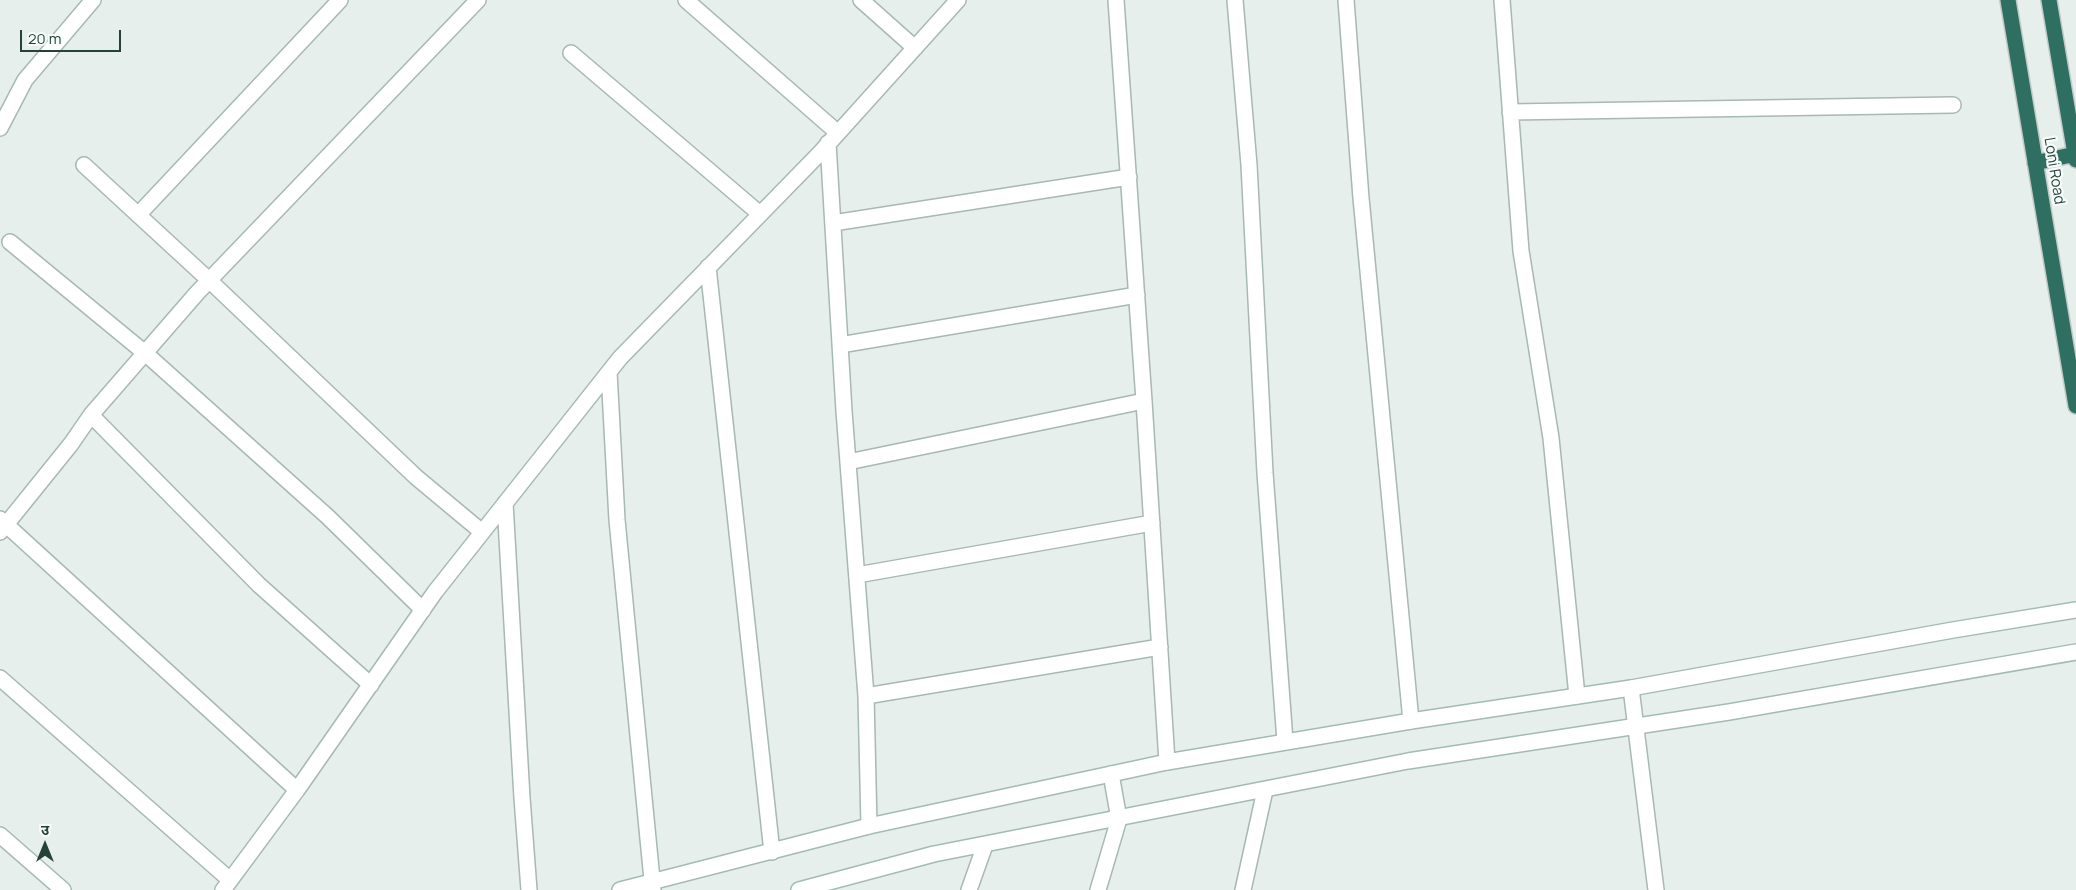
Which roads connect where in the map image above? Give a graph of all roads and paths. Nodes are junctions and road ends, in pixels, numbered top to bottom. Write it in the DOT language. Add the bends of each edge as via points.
graph roads {
  1 [pos="93,0"];
  2 [pos="340,0"];
  3 [pos="478,0"];
  4 [pos="686,0"];
  5 [pos="861,0"];
  6 [pos="958,0"];
  7 [pos="1116,0"];
  8 [pos="1235,0"];
  9 [pos="1346,0"];
  10 [pos="1502,0"];
  11 [pos="2008,0"];
  12 [pos="2050,0"];
  13 [pos="915,48"];
  14 [pos="571,53"];
  15 [pos="1953,105"];
  16 [pos="1510,112"];
  17 [pos="0,128"];
  18 [pos="833,138"];
  19 [pos="2076,157"];
  20 [pos="2035,163"];
  21 [pos="84,165"];
  22 [pos="1129,177"];
  23 [pos="760,214"];
  24 [pos="138,215"];
  25 [pos="833,223"];
  26 [pos="10,242"];
  27 [pos="708,267"];
  28 [pos="210,281"];
  29 [pos="1137,295"];
  30 [pos="840,345"];
  31 [pos="145,353"];
  32 [pos="609,372"];
  33 [pos="1144,401"];
  34 [pos="2076,406"];
  35 [pos="91,415"];
  36 [pos="848,462"];
  37 [pos="506,503"];
  38 [pos="1152,523"];
  39 [pos="2,525"];
  40 [pos="482,532"];
  41 [pos="857,576"];
  42 [pos="423,610"];
  43 [pos="2076,610"];
  44 [pos="1160,647"];
  45 [pos="2076,652"];
  46 [pos="0,678"];
  47 [pos="371,685"];
  48 [pos="1631,688"];
  49 [pos="866,696"];
  50 [pos="1577,696"];
  51 [pos="1411,721"];
  52 [pos="1637,726"];
  53 [pos="1285,741"];
  54 [pos="1167,762"];
  55 [pos="1111,774"];
  56 [pos="297,790"];
  57 [pos="1265,790"];
  58 [pos="1119,819"];
  59 [pos="869,826"];
  60 [pos="0,835"];
  61 [pos="985,845"];
  62 [pos="772,852"];
  63 [pos="227,885"];
  64 [pos="652,886"];
  65 [pos="63,890"];
  66 [pos="529,890"];
  67 [pos="620,890"];
  68 [pos="799,890"];
  69 [pos="969,890"];
  70 [pos="1098,890"];
  71 [pos="1243,890"];
  72 [pos="1656,890"];
  1 -- 17 [label="street" via="25,80"];
  2 -- 24 [label="street"];
  3 -- 28 [label="street"];
  4 -- 18 [label="street"];
  5 -- 13 [label="street"];
  6 -- 13 [label="street"];
  7 -- 22 [label="street"];
  8 -- 53 [label="street" via="1249,165 1265,473"];
  9 -- 51 [label="street" via="1361,198"];
  10 -- 16 [label="street"];
  11 -- 20 [label="highway, Loni Road"];
  12 -- 19 [label="highway, Loni Road"];
  13 -- 18 [label="street"];
  14 -- 23 [label="street"];
  15 -- 16 [label="street"];
  16 -- 50 [label="street" via="1521,251 1551,438"];
  18 -- 23 [label="street"];
  18 -- 25 [label="street"];
  19 -- 20 [label="highway"];
  20 -- 34 [label="highway, Loni Road"];
  21 -- 24 [label="street"];
  22 -- 25 [label="street"];
  22 -- 29 [label="street"];
  23 -- 27 [label="street"];
  24 -- 28 [label="street"];
  25 -- 30 [label="street"];
  26 -- 31 [label="street"];
  27 -- 32 [label="street"];
  27 -- 62 [label="street"];
  28 -- 31 [label="street"];
  28 -- 40 [label="street" via="416,478"];
  29 -- 30 [label="street"];
  29 -- 33 [label="street"];
  30 -- 36 [label="street"];
  31 -- 35 [label="street"];
  31 -- 42 [label="street" via="328,517"];
  32 -- 37 [label="street"];
  32 -- 64 [label="street" via="617,520"];
  33 -- 36 [label="street"];
  33 -- 38 [label="street"];
  35 -- 39 [label="street" via="71,444"];
  35 -- 47 [label="street" via="259,585"];
  36 -- 41 [label="street"];
  37 -- 40 [label="street"];
  37 -- 66 [label="street"];
  38 -- 41 [label="street"];
  38 -- 44 [label="street"];
  39 -- 56 [label="street"];
  40 -- 42 [label="street"];
  41 -- 49 [label="street"];
  42 -- 47 [label="street"];
  43 -- 48 [label="street"];
  44 -- 49 [label="street"];
  44 -- 54 [label="street"];
  45 -- 52 [label="street"];
  46 -- 63 [label="street"];
  47 -- 56 [label="street"];
  48 -- 50 [label="street"];
  48 -- 52 [label="street"];
  49 -- 59 [label="street"];
  50 -- 51 [label="street"];
  51 -- 53 [label="street"];
  52 -- 57 [label="street" via="1408,762"];
  52 -- 72 [label="street"];
  53 -- 54 [label="street"];
  54 -- 55 [label="street"];
  55 -- 58 [label="street"];
  55 -- 59 [label="street"];
  56 -- 63 [label="street"];
  57 -- 58 [label="street"];
  57 -- 71 [label="street"];
  58 -- 61 [label="street"];
  58 -- 70 [label="street"];
  59 -- 62 [label="street"];
  60 -- 65 [label="street"];
  61 -- 68 [label="street" via="934,854"];
  61 -- 69 [label="street"];
  62 -- 64 [label="street"];
  64 -- 67 [label="street"];
}
